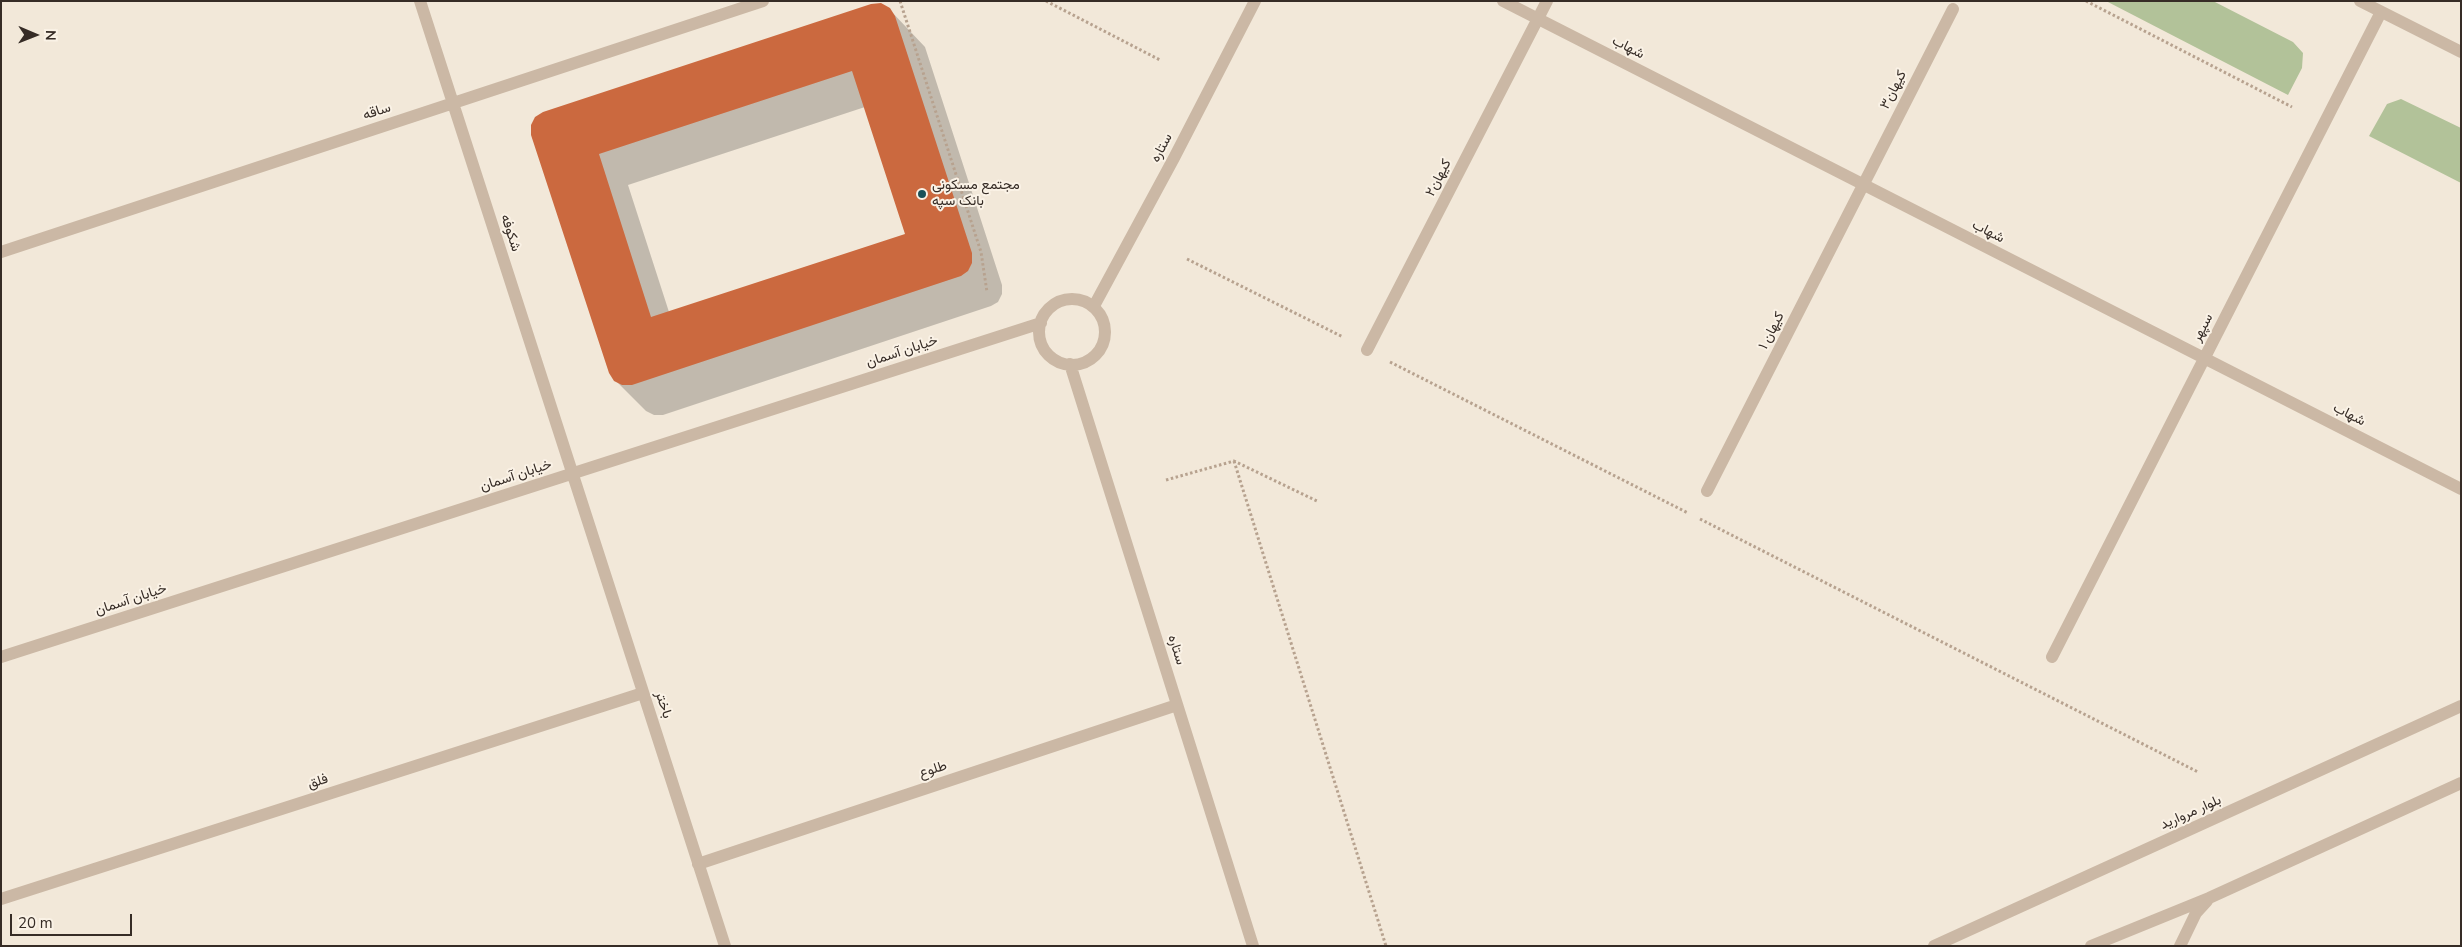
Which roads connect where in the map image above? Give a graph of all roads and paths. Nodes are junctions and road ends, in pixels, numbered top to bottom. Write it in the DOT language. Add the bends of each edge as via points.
graph roads {
  1 [pos="420,1"];
  2 [pos="763,1"];
  3 [pos="900,1"];
  4 [pos="1046,1"];
  5 [pos="1255,1"];
  6 [pos="1503,1"];
  7 [pos="1547,1"];
  8 [pos="2086,1"];
  9 [pos="2360,1"];
  10 [pos="1953,9"];
  11 [pos="2381,12"];
  12 [pos="1538,19"];
  13 [pos="2461,52"];
  14 [pos="1160,60"];
  15 [pos="453,103"];
  16 [pos="2292,107"];
  17 [pos="1863,185"];
  18 [pos="1,252"];
  19 [pos="1187,259"];
  20 [pos="987,292"];
  21 [pos="1094,306"];
  22 [pos="1041,323"];
  23 [pos="1367,350"];
  24 [pos="2205,358"];
  25 [pos="1070,364"];
  26 [pos="1234,461"];
  27 [pos="572,473"];
  28 [pos="1166,480"];
  29 [pos="2461,489"];
  30 [pos="1706,491"];
  31 [pos="1319,502"];
  32 [pos="1,657"];
  33 [pos="2052,657"];
  34 [pos="2003,673"];
  35 [pos="643,693"];
  36 [pos="1177,705"];
  37 [pos="2461,706"];
  38 [pos="2198,772"];
  39 [pos="2461,784"];
  40 [pos="698,864"];
  41 [pos="2209,898"];
  42 [pos="1,899"];
  43 [pos="725,946"];
  44 [pos="1253,946"];
  45 [pos="1386,946"];
  46 [pos="1934,946"];
  47 [pos="2090,946"];
  48 [pos="2180,946"];
  1 -- 15 [label="street, شکوفه"];
  2 -- 15 [label="street, ساقه"];
  3 -- 20 [label="path" via="981,252"];
  4 -- 14 [label="path"];
  5 -- 21 [label="street, ستاره"];
  6 -- 12 [label="street, شهاب"];
  7 -- 12 [label="street, کیهان۲"];
  8 -- 16 [label="path"];
  9 -- 11 [label="street"];
  10 -- 17 [label="street, کیهان۳"];
  11 -- 13 [label="street"];
  11 -- 24 [label="street, سپهر"];
  12 -- 17 [label="street, شهاب"];
  12 -- 23 [label="street, کیهان۲"];
  15 -- 18 [label="street, ساقه"];
  15 -- 27 [label="street, شکوفه"];
  17 -- 24 [label="street, شهاب"];
  17 -- 30 [label="street, کیهان ۱"];
  19 -- 23 [label="path"];
  21 -- 22 [label="street" via="1080,299 1066,299 1053,305"];
  21 -- 25 [label="street" via="1106,333 1102,347 1092,358"];
  22 -- 25 [label="street" via="1042,346 1050,357"];
  22 -- 27 [label="street, خیابان آسمان"];
  24 -- 29 [label="street, شهاب"];
  24 -- 33 [label="street, سپهر"];
  25 -- 36 [label="street, ستاره"];
  26 -- 28 [label="path"];
  26 -- 31 [label="path"];
  26 -- 45 [label="path"];
  27 -- 32 [label="street, خیابان آسمان"];
  27 -- 35 [label="street, باختر"];
  34 -- 38 [label="path"];
  35 -- 40 [label="street, باختر"];
  35 -- 42 [label="street, فلق"];
  36 -- 40 [label="street, طلوع"];
  36 -- 44 [label="street, ستاره"];
  37 -- 46 [label="street, بلوار مروارید"];
  39 -- 41 [label="street"];
  40 -- 43 [label="street, باختر"];
  41 -- 47 [label="street"];
  41 -- 48 [label="street" via="2196,913"];
}
